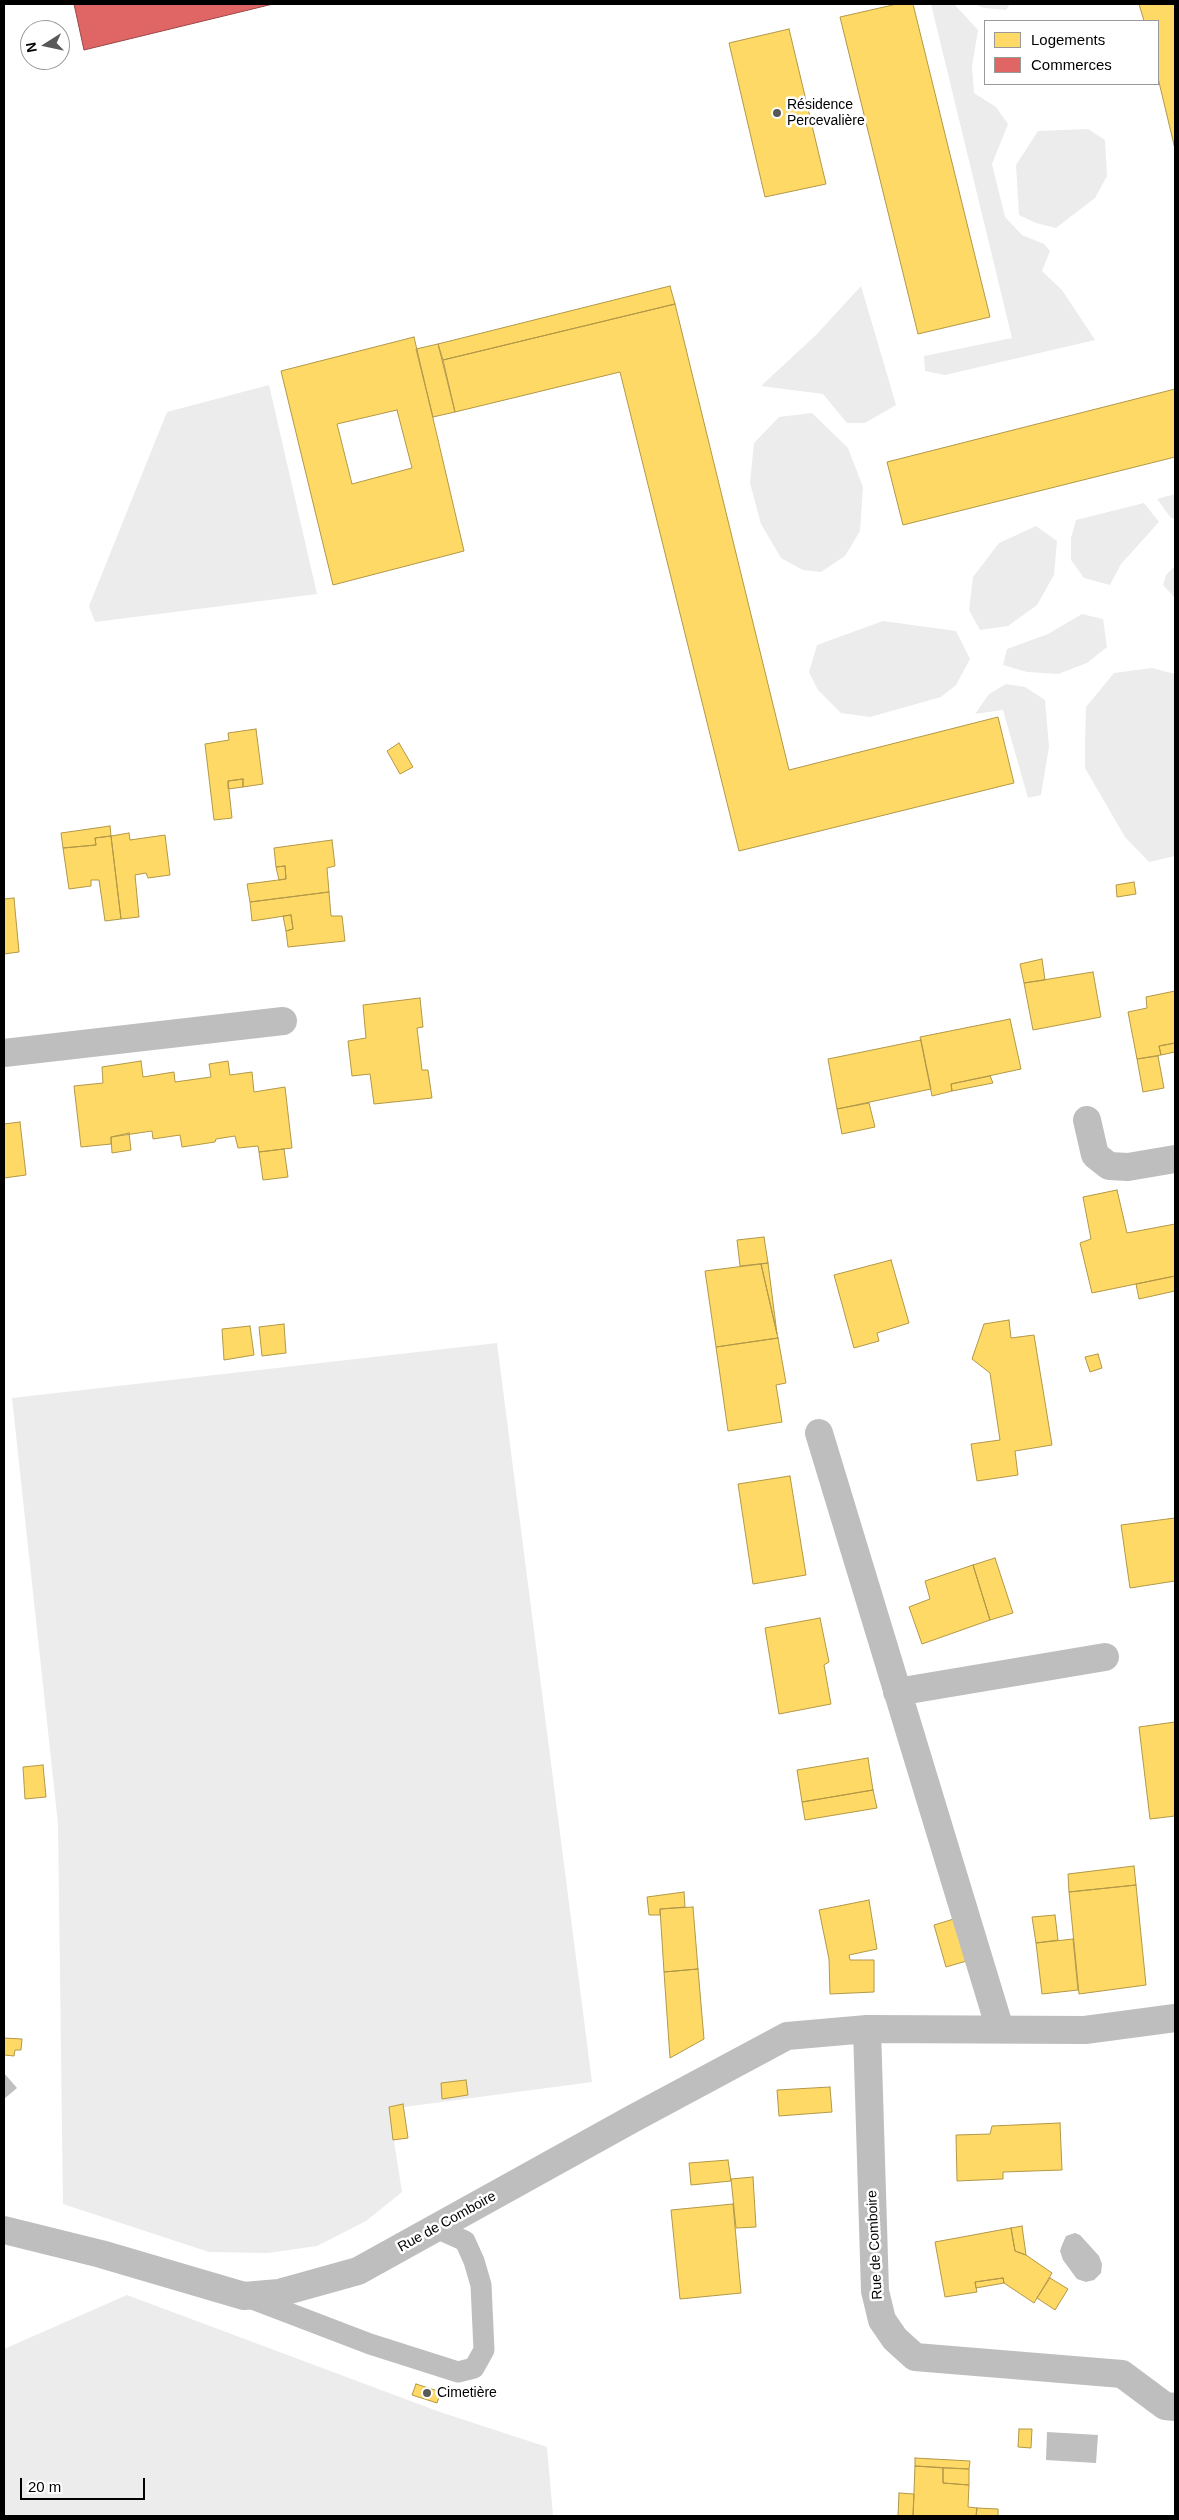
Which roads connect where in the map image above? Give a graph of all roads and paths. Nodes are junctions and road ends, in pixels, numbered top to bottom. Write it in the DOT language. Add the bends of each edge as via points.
graph roads {
  1 [pos="283,1021"];
  2 [pos="4,1053"];
  3 [pos="1087,1120"];
  4 [pos="1175,1159"];
  5 [pos="819,1433"];
  6 [pos="1105,1657"];
  7 [pos="897,1692"];
  8 [pos="1175,2018"];
  9 [pos="868,2029"];
  10 [pos="1000,2029"];
  11 [pos="436,2228"];
  12 [pos="4,2230"];
  13 [pos="244,2296"];
  14 [pos="1175,2407"];
  1 -- 2 [label="street"];
  3 -- 4 [label="street" via="1095,1155 1108,1166 1128,1167"];
  5 -- 7 [label="street"];
  6 -- 7 [label="street"];
  7 -- 10 [label="street"];
  8 -- 10 [label="street, Rue de Comboire" via="1085,2030"];
  9 -- 10 [label="street, Rue de Comboire"];
  9 -- 11 [label="street, Rue de Comboire" via="787,2036"];
  9 -- 14 [label="street, Rue de Comboire" via="875,2291 882,2320 896,2339 916,2356 1122,2374 1165,2406"];
  11 -- 13 [label="street, Rue de Comboire" via="358,2272 279,2294"];
  11 -- 13 [label="lane" via="465,2241 474,2261 482,2292 484,2350 474,2368 458,2372 370,2344"];
  12 -- 13 [label="street, Rue de Comboire" via="101,2254"];
}
